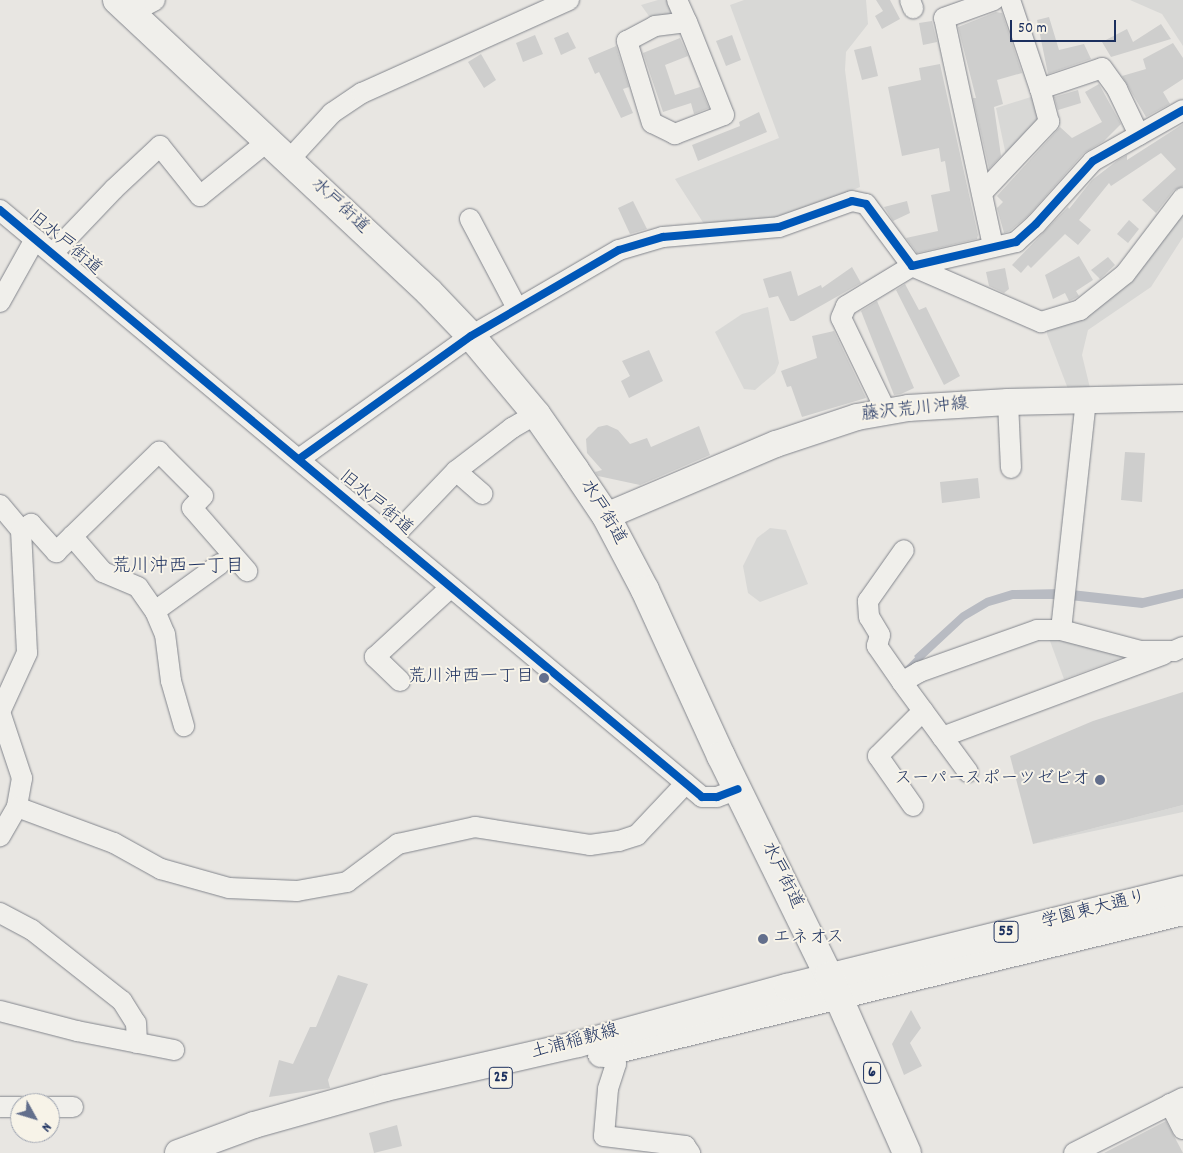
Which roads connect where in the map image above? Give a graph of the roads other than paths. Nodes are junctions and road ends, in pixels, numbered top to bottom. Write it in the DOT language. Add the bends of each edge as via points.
graph roads {
  1 [pos="155,0"];
  2 [pos="678,0"];
  3 [pos="994,0"];
  4 [pos="1010,0"];
  5 [pos="564,1"];
  6 [pos="124,6"];
  7 [pos="687,22"];
  8 [pos="1040,89"];
  9 [pos="1183,110"];
  10 [pos="1139,135"];
  11 [pos="268,141"];
  12 [pos="289,160"];
  13 [pos="982,193"];
  14 [pos="1183,198"];
  15 [pos="0,210"];
  16 [pos="470,219"];
  17 [pos="35,239"];
  18 [pos="993,246"];
  19 [pos="53,254"];
  20 [pos="912,266"];
  21 [pos="0,302"];
  22 [pos="517,308"];
  23 [pos="472,336"];
  24 [pos="1183,398"];
  25 [pos="1086,400"];
  26 [pos="1008,402"];
  27 [pos="886,411"];
  28 [pos="536,414"];
  29 [pos="299,459"];
  30 [pos="1011,468"];
  31 [pos="456,471"];
  32 [pos="482,494"];
  33 [pos="0,505"];
  34 [pos="606,516"];
  35 [pos="20,530"];
  36 [pos="72,536"];
  37 [pos="392,538"];
  38 [pos="904,550"];
  39 [pos="220,564"];
  40 [pos="247,571"];
  41 [pos="450,588"];
  42 [pos="155,611"];
  43 [pos="1061,630"];
  44 [pos="1178,649"];
  45 [pos="400,681"];
  46 [pos="902,682"];
  47 [pos="923,711"];
  48 [pos="184,726"];
  49 [pos="942,737"];
  50 [pos="968,772"];
  51 [pos="686,784"];
  52 [pos="738,790"];
  53 [pos="913,806"];
  54 [pos="17,807"];
  55 [pos="0,837"];
  56 [pos="1183,889"];
  57 [pos="1183,912"];
  58 [pos="0,913"];
  59 [pos="834,987"];
  60 [pos="0,1011"];
  61 [pos="137,1043"];
  62 [pos="174,1050"];
  63 [pos="615,1051"];
  64 [pos="1176,1101"];
  65 [pos="60,1107"];
  66 [pos="73,1107"];
  67 [pos="1183,1129"];
  68 [pos="178,1153"];
  69 [pos="224,1153"];
  70 [pos="690,1153"];
  71 [pos="907,1153"];
  72 [pos="1074,1153"];
  1 -- 6 [label="street"];
  2 -- 7 [label="street"];
  3 -- 13 [label="street" via="944,18"];
  4 -- 8 [label="street"];
  5 -- 12 [label="street" via="362,93 332,113"];
  6 -- 11 [label="highway, 水戸街道 / 6"];
  7 -- 7 [label="street" via="724,116 676,134 652,123 627,41 656,26"];
  8 -- 10 [label="street" via="1102,68 1117,89"];
  8 -- 13 [label="street" via="1049,122"];
  9 -- 10 [label="street"];
  10 -- 18 [label="street" via="1093,161 1016,242"];
  11 -- 12 [label="highway, 水戸街道 / 6"];
  11 -- 19 [label="street" via="200,196 160,146"];
  12 -- 23 [label="highway, 水戸街道 / 6"];
  13 -- 18 [label="street"];
  14 -- 20 [label="street" via="1125,274 1080,310 1041,322"];
  15 -- 17 [label="street, 旧水戸街道"];
  16 -- 22 [label="street"];
  17 -- 19 [label="street, 旧水戸街道"];
  17 -- 21 [label="street"];
  18 -- 20 [label="street"];
  19 -- 29 [label="street, 旧水戸街道"];
  20 -- 22 [label="street" via="866,204 852,200 779,227 663,236 618,250"];
  20 -- 27 [label="street" via="846,306 841,318"];
  22 -- 23 [label="street"];
  23 -- 28 [label="highway, 水戸街道 / 6"];
  23 -- 29 [label="street"];
  24 -- 25 [label="main road, 藤沢荒川沖線"];
  25 -- 26 [label="main road, 藤沢荒川沖線"];
  25 -- 43 [label="street"];
  26 -- 27 [label="main road, 藤沢荒川沖線"];
  26 -- 30 [label="street"];
  27 -- 34 [label="main road, 藤沢荒川沖線" via="827,426 776,444"];
  28 -- 31 [label="street" via="512,428"];
  28 -- 34 [label="highway, 水戸街道 / 6"];
  29 -- 37 [label="street, 旧水戸街道"];
  31 -- 32 [label="street"];
  31 -- 37 [label="street"];
  33 -- 35 [label="street"];
  34 -- 52 [label="highway, 水戸街道 / 6" via="649,598"];
  35 -- 36 [label="street" via="31,524 56,552"];
  35 -- 54 [label="street" via="27,653 0,712 22,778"];
  36 -- 40 [label="street" via="159,452 203,496 192,508"];
  36 -- 42 [label="street" via="103,572 138,587"];
  37 -- 41 [label="street, 旧水戸街道"];
  38 -- 46 [label="street" via="868,601 869,617 880,635 877,646"];
  39 -- 42 [label="street"];
  41 -- 45 [label="street" via="375,657"];
  41 -- 51 [label="street, 旧水戸街道"];
  42 -- 48 [label="street" via="165,634 171,681"];
  43 -- 44 [label="street" via="1140,650"];
  43 -- 46 [label="street" via="1037,630 919,672"];
  44 -- 49 [label="street"];
  46 -- 47 [label="street"];
  47 -- 49 [label="street"];
  47 -- 53 [label="street" via="878,756"];
  49 -- 50 [label="street"];
  51 -- 52 [label="street, 旧水戸街道" via="702,797 716,797"];
  51 -- 54 [label="street" via="637,835 619,841 590,845 475,827 398,844 347,882 297,891 229,888 161,869 114,843"];
  52 -- 59 [label="highway, 水戸街道 / 6"];
  54 -- 55 [label="street"];
  56 -- 59 [label="main road, 学園東大通り / 55"];
  57 -- 59 [label="main road, 学園東大通り / 55"];
  58 -- 61 [label="street" via="32,930 122,1001 136,1023"];
  59 -- 63 [label="main road, 土浦稲敷線 / 25"];
  59 -- 68 [label="main road, 土浦稲敷線 / 25" via="386,1088 254,1125"];
  59 -- 71 [label="highway, 水戸街道 / 6"];
  60 -- 61 [label="street" via="18,1018"];
  61 -- 62 [label="street"];
  63 -- 69 [label="main road, 土浦稲敷線 / 25" via="274,1134"];
  63 -- 70 [label="street" via="616,1064 608,1089 604,1136 685,1146"];
  64 -- 67 [label="street"];
  64 -- 72 [label="street"];
  65 -- 66 [label="street"];
}
